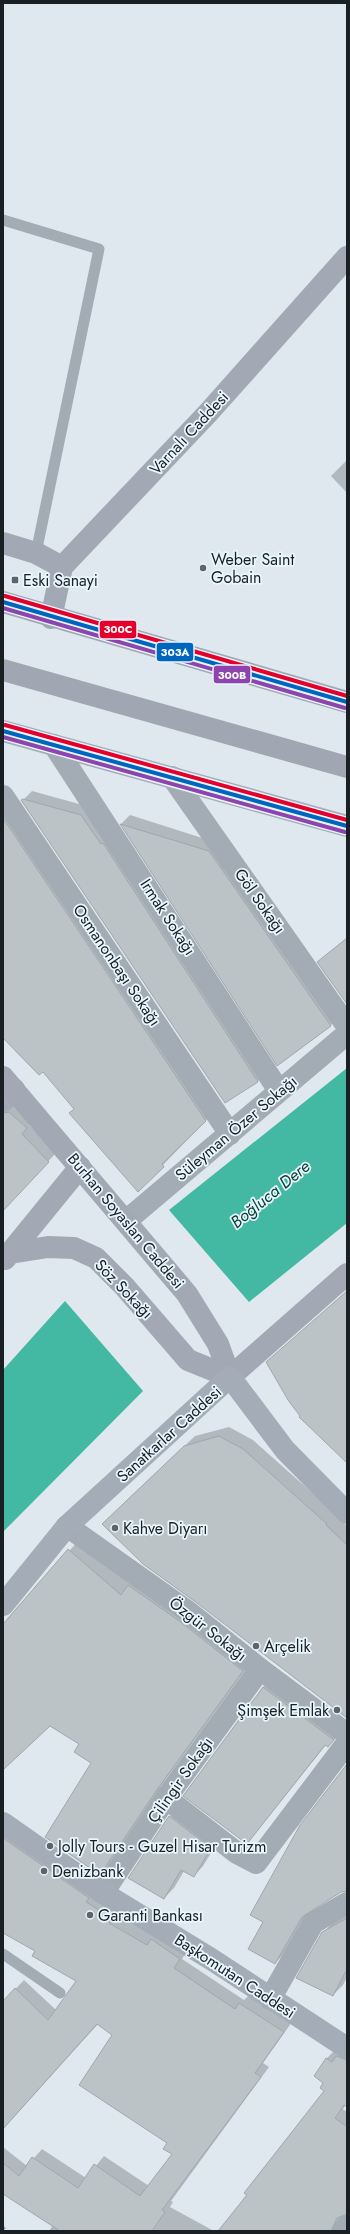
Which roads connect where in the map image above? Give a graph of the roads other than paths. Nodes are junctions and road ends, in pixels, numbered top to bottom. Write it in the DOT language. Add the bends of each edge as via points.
graph roads {
  1 [pos="3,220"];
  2 [pos="347,257"];
  3 [pos="3,543"];
  4 [pos="36,553"];
  5 [pos="62,567"];
  6 [pos="3,602"];
  7 [pos="51,618"];
  8 [pos="3,670"];
  9 [pos="347,702"];
  10 [pos="3,731"];
  11 [pos="54,745"];
  12 [pos="347,767"];
  13 [pos="172,777"];
  14 [pos="3,796"];
  15 [pos="347,826"];
  16 [pos="347,1026"];
  17 [pos="347,1034"];
  18 [pos="7,1089"];
  19 [pos="279,1091"];
  20 [pos="230,1134"];
  21 [pos="80,1167"];
  22 [pos="126,1221"];
  23 [pos="6,1257"];
  24 [pos="347,1274"];
  25 [pos="230,1377"];
  26 [pos="347,1513"];
  27 [pos="67,1526"];
  28 [pos="3,1605"];
  29 [pos="260,1670"];
  30 [pos="347,1734"];
  31 [pos="347,1743"];
  32 [pos="166,1798"];
  33 [pos="3,1823"];
  34 [pos="103,1893"];
  35 [pos="347,1903"];
  36 [pos="4,1957"];
  37 [pos="60,1993"];
  38 [pos="270,1999"];
  39 [pos="347,2048"];
  40 [pos="347,2226"];
  41 [pos="343,2231"];
  1 -- 4 [label="lane" via="99,249"];
  2 -- 5 [label="main road, Varnalı Caddesi" via="208,413"];
  3 -- 4 [label="main road"];
  4 -- 5 [label="main road"];
  5 -- 7 [label="main road"];
  6 -- 7 [label="highway"];
  7 -- 9 [label="highway"];
  8 -- 12 [label="highway"];
  10 -- 11 [label="main road"];
  11 -- 13 [label="main road"];
  11 -- 19 [label="street, Irmak Sokağı"];
  13 -- 15 [label="main road"];
  13 -- 16 [label="street, Göl Sokağı"];
  14 -- 20 [label="street, Osmanonbaşı Sokağı"];
  17 -- 19 [label="street, Süleyman Özer Sokağı"];
  18 -- 21 [label="main road, Burhan Soyaslan Caddesi"];
  19 -- 20 [label="street, Süleyman Özer Sokağı"];
  20 -- 22 [label="street, Süleyman Özer Sokağı"];
  21 -- 22 [label="main road, Burhan Soyaslan Caddesi"];
  21 -- 23 [label="main road"];
  22 -- 25 [label="main road, Burhan Soyaslan Caddesi" via="187,1294 218,1344"];
  23 -- 25 [label="main road, Söz Sokağı" via="48,1247 74,1248 96,1258 143,1307 188,1360"];
  24 -- 25 [label="main road, Sanatkarlar Caddesi"];
  25 -- 26 [label="main road" via="285,1450"];
  25 -- 27 [label="main road, Sanatkarlar Caddesi"];
  27 -- 28 [label="main road, Sanatkarlar Caddesi"];
  27 -- 29 [label="street, Özgür Sokağı" via="190,1613"];
  29 -- 30 [label="street, Özgür Sokağı"];
  29 -- 32 [label="street, Çilingir Sokağı"];
  31 -- 32 [label="street" via="256,1863 237,1853"];
  32 -- 34 [label="street, Çilingir Sokağı"];
  33 -- 34 [label="main road, Başkomutan Caddesi"];
  34 -- 38 [label="main road, Başkomutan Caddesi" via="211,1959"];
  35 -- 38 [label="street" via="313,1923"];
  36 -- 37 [label="lane"];
  38 -- 39 [label="main road, Başkomutan Caddesi"];
  40 -- 41 [label="street"];
}
